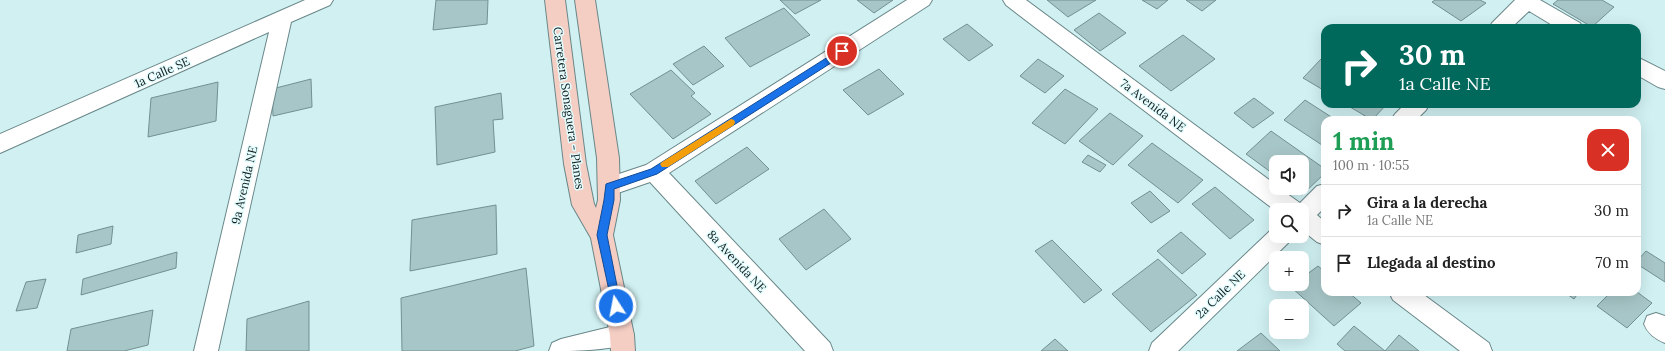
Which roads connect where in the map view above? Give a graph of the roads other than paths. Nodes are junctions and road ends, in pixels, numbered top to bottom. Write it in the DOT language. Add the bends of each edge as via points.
graph roads {
  1 [pos="323,0"];
  2 [pos="555,0"];
  3 [pos="585,0"];
  4 [pos="922,0"];
  5 [pos="1013,0"];
  6 [pos="1527,0"];
  7 [pos="282,19"];
  8 [pos="1503,24"];
  9 [pos="1566,24"];
  10 [pos="1641,66"];
  11 [pos="1665,81"];
  12 [pos="1415,108"];
  13 [pos="1406,116"];
  14 [pos="0,144"];
  15 [pos="654,171"];
  16 [pos="609,187"];
  17 [pos="1321,197"];
  18 [pos="1283,203"];
  19 [pos="1309,209"];
  20 [pos="1309,222"];
  21 [pos="1321,232"];
  22 [pos="602,235"];
  23 [pos="1273,243"];
  24 [pos="1406,296"];
  25 [pos="622,343"];
  26 [pos="206,351"];
  27 [pos="561,351"];
  28 [pos="821,351"];
  29 [pos="1161,351"];
  30 [pos="1480,351"];
  1 -- 7 [label="street, 1a Calle SE"];
  2 -- 22 [label="main road, Carretera Sonaguera - Planes" via="578,178 584,205"];
  3 -- 16 [label="main road, Carretera Sonaguera - Planes" via="608,158"];
  4 -- 15 [label="street"];
  5 -- 18 [label="street, 7a Avenida NE"];
  6 -- 8 [label="street"];
  6 -- 9 [label="street"];
  7 -- 14 [label="street, 1a Calle SE"];
  7 -- 26 [label="street, 9a Avenida NE"];
  10 -- 11 [label="street"];
  12 -- 13 [label="street"];
  15 -- 16 [label="street"];
  15 -- 28 [label="street, 8a Avenida NE"];
  16 -- 22 [label="main road, Carretera Sonaguera - Planes"];
  17 -- 19 [label="street"];
  20 -- 21 [label="street"];
  22 -- 25 [label="main road, Carretera Sonaguera - Planes"];
  23 -- 29 [label="street, 2a Calle NE"];
  24 -- 30 [label="street"];
  25 -- 27 [label="street"];
}
